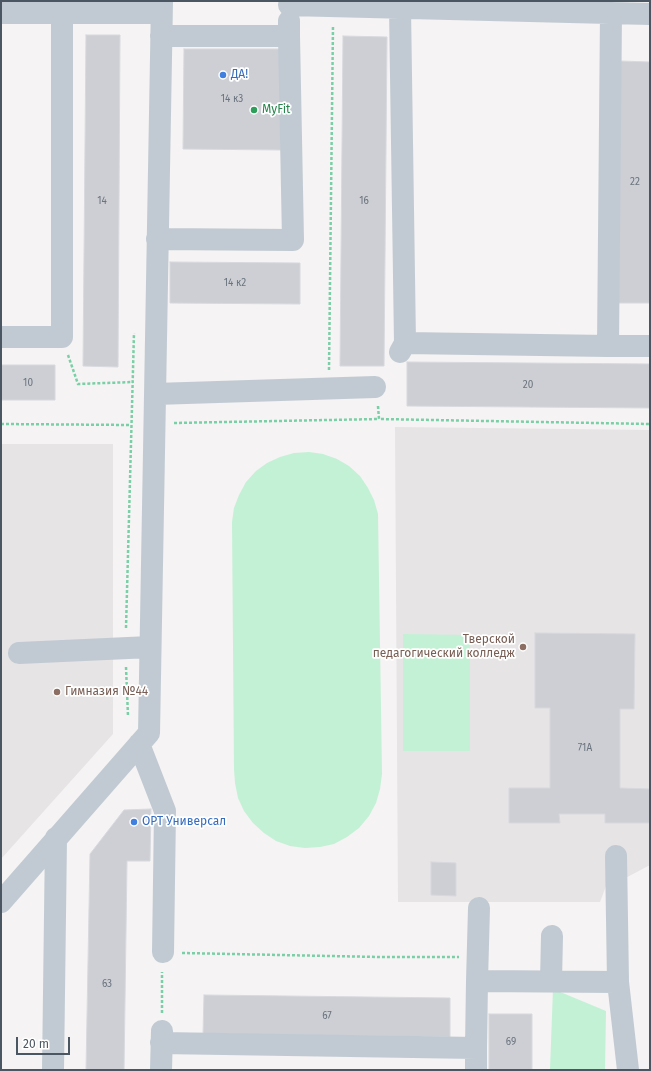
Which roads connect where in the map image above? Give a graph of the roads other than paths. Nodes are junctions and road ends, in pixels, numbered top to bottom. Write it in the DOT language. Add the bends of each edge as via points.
graph roads {
  1 [pos="289,3"];
  2 [pos="161,7"];
  3 [pos="400,8"];
  4 [pos="644,10"];
  5 [pos="1,13"];
  6 [pos="62,13"];
  7 [pos="611,13"];
  8 [pos="161,36"];
  9 [pos="289,36"];
  10 [pos="157,239"];
  11 [pos="1,337"];
  12 [pos="608,346"];
  13 [pos="650,346"];
  14 [pos="375,387"];
  15 [pos="155,394"];
  16 [pos="150,648"];
  17 [pos="19,653"];
  18 [pos="139,744"];
  19 [pos="56,838"];
  20 [pos="616,856"];
  21 [pos="1,902"];
  22 [pos="479,908"];
  23 [pos="552,936"];
  24 [pos="163,952"];
  25 [pos="477,981"];
  26 [pos="551,981"];
  27 [pos="618,982"];
  28 [pos="476,1048"];
  29 [pos="53,1070"];
  30 [pos="161,1070"];
  31 [pos="476,1070"];
  32 [pos="628,1070"];
  1 -- 3 [label="street"];
  1 -- 9 [label="street"];
  2 -- 6 [label="street"];
  2 -- 8 [label="street"];
  3 -- 7 [label="street"];
  3 -- 12 [label="street" via="402,347"];
  4 -- 7 [label="street"];
  5 -- 6 [label="street"];
  6 -- 11 [label="street" via="62,337"];
  7 -- 12 [label="street"];
  8 -- 9 [label="street"];
  8 -- 10 [label="street"];
  9 -- 10 [label="street" via="293,240"];
  10 -- 15 [label="street"];
  12 -- 13 [label="street"];
  14 -- 15 [label="street"];
  15 -- 16 [label="street"];
  16 -- 17 [label="street"];
  16 -- 18 [label="street" via="149,733"];
  18 -- 19 [label="street"];
  18 -- 24 [label="street" via="165,811"];
  19 -- 21 [label="street"];
  19 -- 29 [label="street"];
  20 -- 27 [label="street"];
  22 -- 25 [label="street"];
  23 -- 26 [label="street"];
  25 -- 26 [label="street"];
  25 -- 28 [label="street"];
  26 -- 27 [label="street"];
  27 -- 32 [label="street"];
  28 -- 30 [label="street" via="161,1037"];
  28 -- 31 [label="street"];
}
